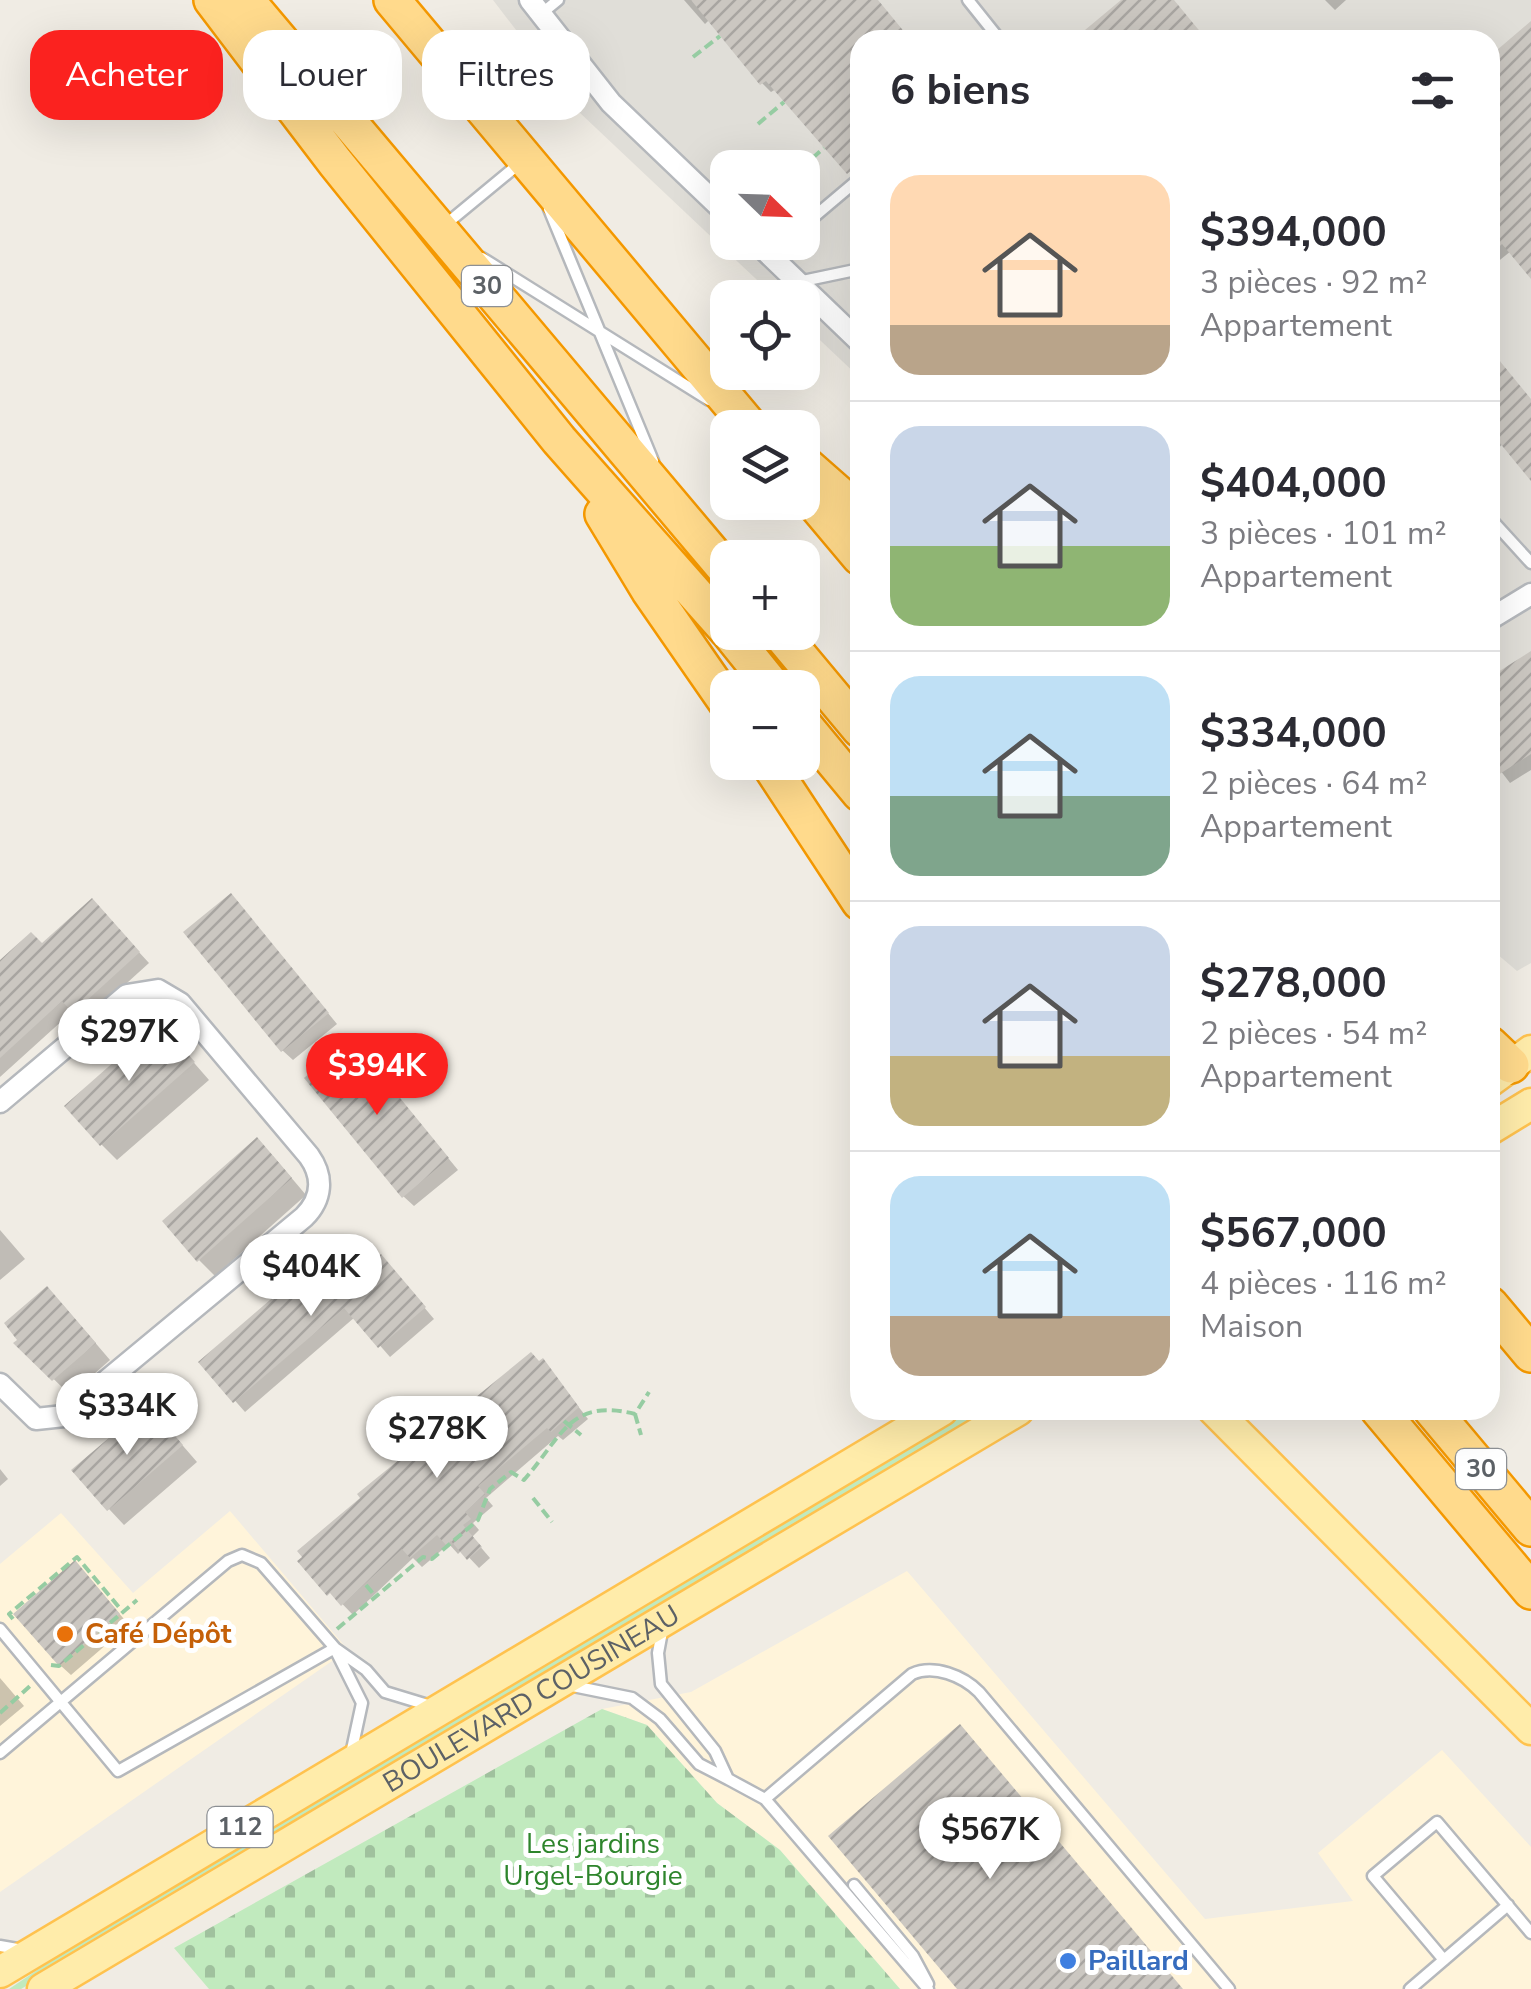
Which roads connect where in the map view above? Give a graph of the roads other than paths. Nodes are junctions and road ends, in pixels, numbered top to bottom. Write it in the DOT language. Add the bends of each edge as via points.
graph roads {
  1 [pos="212,0"];
  2 [pos="246,0"];
  3 [pos="392,0"];
  4 [pos="558,0"];
  5 [pos="968,0"];
  6 [pos="536,7"];
  7 [pos="992,30"];
  8 [pos="525,158"];
  9 [pos="850,186"];
  10 [pos="710,198"];
  11 [pos="820,212"];
  12 [pos="440,229"];
  13 [pos="780,260"];
  14 [pos="850,271"];
  15 [pos="796,280"];
  16 [pos="808,280"];
  17 [pos="820,303"];
  18 [pos="850,332"];
  19 [pos="602,336"];
  20 [pos="726,410"];
  21 [pos="738,410"];
  22 [pos="559,440"];
  23 [pos="820,478"];
  24 [pos="850,504"];
  25 [pos="674,508"];
  26 [pos="820,509"];
  27 [pos="1500,529"];
  28 [pos="850,544"];
  29 [pos="710,551"];
  30 [pos="1531,563"];
  31 [pos="1531,594"];
  32 [pos="710,612"];
  33 [pos="1500,614"];
  34 [pos="743,650"];
  35 [pos="793,650"];
  36 [pos="759,670"];
  37 [pos="710,678"];
  38 [pos="850,717"];
  39 [pos="820,745"];
  40 [pos="780,780"];
  41 [pos="850,781"];
  42 [pos="850,887"];
  43 [pos="0,1102"];
  44 [pos="1531,1104"];
  45 [pos="1500,1123"];
  46 [pos="1500,1317"];
  47 [pos="1531,1354"];
  48 [pos="0,1384"];
  49 [pos="925,1420"];
  50 [pos="1001,1420"];
  51 [pos="1224,1420"];
  52 [pos="1387,1420"];
  53 [pos="1440,1420"];
  54 [pos="1531,1528"];
  55 [pos="1531,1591"];
  56 [pos="665,1620"];
  57 [pos="0,1628"];
  58 [pos="335,1648"];
  59 [pos="557,1684"];
  60 [pos="62,1701"];
  61 [pos="441,1708"];
  62 [pos="1531,1729"];
  63 [pos="0,1753"];
  64 [pos="349,1762"];
  65 [pos="728,1779"];
  66 [pos="765,1799"];
  67 [pos="854,1885"];
  68 [pos="1508,1905"];
  69 [pos="1531,1933"];
  70 [pos="0,1946"];
  71 [pos="34,1951"];
  72 [pos="1444,1960"];
  73 [pos="0,1972"];
  74 [pos="43,1989"];
  75 [pos="930,1989"];
  76 [pos="1228,1989"];
  77 [pos="1410,1989"];
  1 -- 22 [label="highway"];
  2 -- 12 [label="highway, 30"];
  3 -- 8 [label="highway"];
  4 -- 6 [label="lane"];
  5 -- 7 [label="lane"];
  6 -- 10 [label="street" via="610,103"];
  8 -- 12 [label="lane"];
  8 -- 19 [label="lane"];
  8 -- 21 [label="highway"];
  9 -- 11 [label="lane"];
  12 -- 19 [label="lane"];
  12 -- 25 [label="highway, 30"];
  13 -- 15 [label="street"];
  14 -- 16 [label="lane"];
  17 -- 18 [label="street"];
  19 -- 20 [label="lane"];
  19 -- 25 [label="lane"];
  22 -- 32 [label="highway"];
  22 -- 37 [label="highway"];
  23 -- 24 [label="highway"];
  25 -- 29 [label="highway, 30"];
  26 -- 28 [label="highway"];
  27 -- 30 [label="lane"];
  31 -- 33 [label="street"];
  34 -- 36 [label="highway"];
  35 -- 38 [label="highway"];
  39 -- 41 [label="highway"];
  40 -- 42 [label="highway"];
  43 -- 48 [label="street" via="128,995 158,990 180,1003 309,1156 320,1187 298,1222 64,1416 36,1419"];
  44 -- 45 [label="main road"];
  46 -- 47 [label="highway"];
  49 -- 61 [label="main road, BOULEVARD COUSINEAU / 112"];
  50 -- 56 [label="main road, BOULEVARD COUSINEAU / 112"];
  51 -- 62 [label="main road"];
  52 -- 55 [label="highway"];
  53 -- 54 [label="highway, 30"];
  56 -- 59 [label="main road, BOULEVARD COUSINEAU / 112"];
  56 -- 65 [label="lane" via="661,1684 715,1750"];
  57 -- 60 [label="lane"];
  58 -- 60 [label="lane" via="118,1770"];
  58 -- 60 [label="lane" via="262,1564 237,1556"];
  58 -- 61 [label="lane" via="391,1696"];
  58 -- 64 [label="lane" via="362,1703"];
  59 -- 65 [label="lane" via="632,1698 698,1764"];
  59 -- 74 [label="main road, BOULEVARD COUSINEAU / 112"];
  60 -- 63 [label="lane"];
  61 -- 64 [label="main road, BOULEVARD COUSINEAU / 112"];
  64 -- 71 [label="main road, BOULEVARD COUSINEAU / 112"];
  65 -- 66 [label="lane"];
  66 -- 75 [label="lane"];
  66 -- 76 [label="lane" via="912,1674 931,1670 960,1679 979,1692"];
  67 -- 75 [label="lane" via="913,1956"];
  68 -- 69 [label="lane"];
  68 -- 72 [label="lane"];
  68 -- 72 [label="lane" via="1437,1822 1373,1876"];
  70 -- 71 [label="lane"];
  71 -- 73 [label="main road, BOULEVARD COUSINEAU / 112"];
  72 -- 77 [label="lane"];
}
